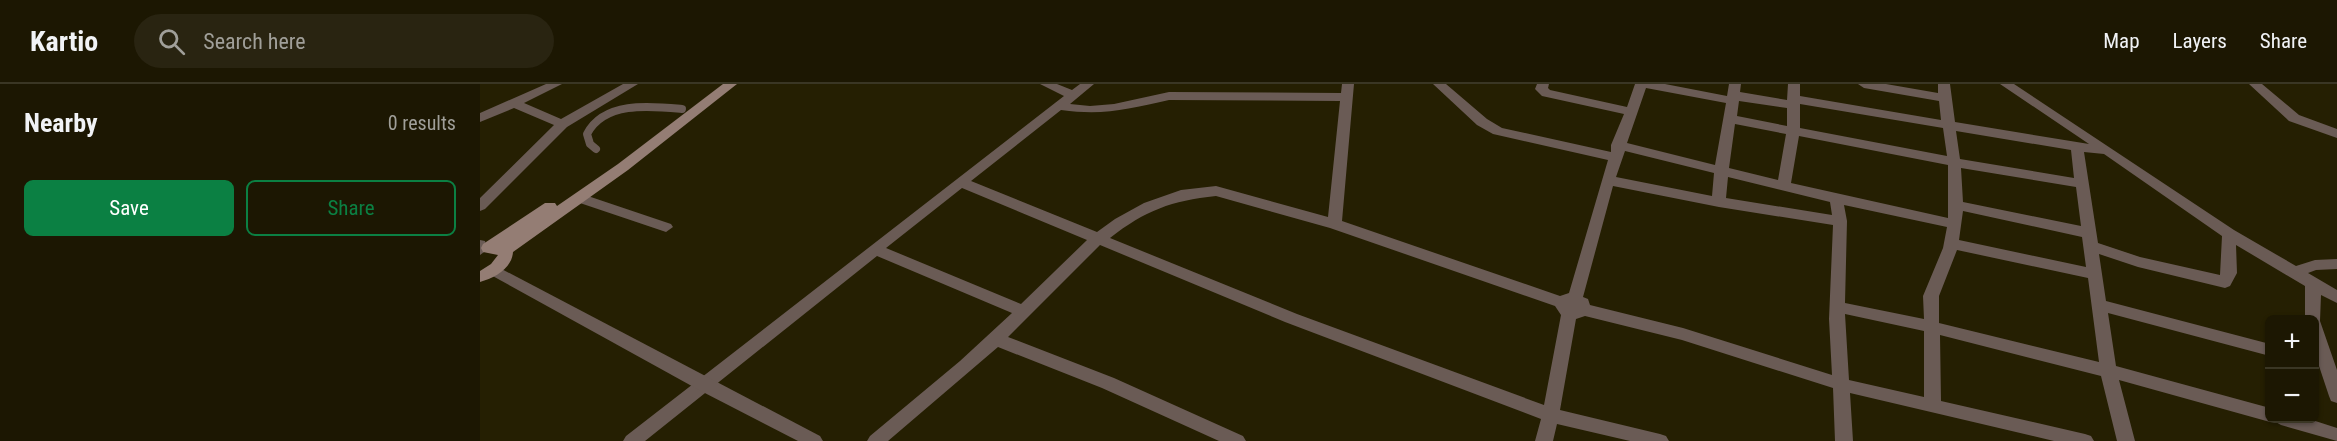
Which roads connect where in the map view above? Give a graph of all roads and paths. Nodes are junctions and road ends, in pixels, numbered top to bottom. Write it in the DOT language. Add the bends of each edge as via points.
graph roads {
  1 [pos="556,84"];
  2 [pos="632,84"];
  3 [pos="714,84"];
  4 [pos="731,84"];
  5 [pos="1046,84"];
  6 [pos="1088,84"];
  7 [pos="1439,84"];
  8 [pos="1544,84"];
  9 [pos="1641,84"];
  10 [pos="1646,84"];
  11 [pos="1794,84"];
  12 [pos="1864,84"];
  13 [pos="2006,84"];
  14 [pos="2255,84"];
  15 [pos="1348,91"];
  16 [pos="1944,91"];
  17 [pos="1734,93"];
  18 [pos="1073,95"];
  19 [pos="1793,102"];
  20 [pos="514,103"];
  21 [pos="1059,106"];
  22 [pos="682,109"];
  23 [pos="1632,112"];
  24 [pos="480,118"];
  25 [pos="1731,119"];
  26 [pos="562,124"];
  27 [pos="1949,126"];
  28 [pos="1793,130"];
  29 [pos="2337,134"];
  30 [pos="2077,147"];
  31 [pos="596,149"];
  32 [pos="2107,150"];
  33 [pos="1616,151"];
  34 [pos="1954,162"];
  35 [pos="1720,171"];
  36 [pos="1608,180"];
  37 [pos="961,182"];
  38 [pos="2083,184"];
  39 [pos="1784,186"];
  40 [pos="579,198"];
  41 [pos="1836,200"];
  42 [pos="1719,202"];
  43 [pos="1957,205"];
  44 [pos="480,206"];
  45 [pos="1840,221"];
  46 [pos="1335,224"];
  47 [pos="1954,224"];
  48 [pos="666,227"];
  49 [pos="2229,234"];
  50 [pos="1096,239"];
  51 [pos="2090,240"];
  52 [pos="1952,244"];
  53 [pos="482,248"];
  54 [pos="876,250"];
  55 [pos="503,251"];
  56 [pos="2337,264"];
  57 [pos="487,273"];
  58 [pos="2095,273"];
  59 [pos="2293,273"];
  60 [pos="2313,285"];
  61 [pos="2337,297"];
  62 [pos="2099,304"];
  63 [pos="1572,306"];
  64 [pos="1839,307"];
  65 [pos="1022,311"];
  66 [pos="2313,315"];
  67 [pos="1931,326"];
  68 [pos="995,339"];
  69 [pos="2319,341"];
  70 [pos="2265,349"];
  71 [pos="2326,365"];
  72 [pos="2108,369"];
  73 [pos="705,385"];
  74 [pos="1843,385"];
  75 [pos="2337,396"];
  76 [pos="1933,406"];
  77 [pos="2265,414"];
  78 [pos="1551,415"];
  79 [pos="2297,423"];
  80 [pos="2337,435"];
  81 [pos="632,441"];
  82 [pos="814,441"];
  83 [pos="876,441"];
  84 [pos="1237,441"];
  85 [pos="1544,441"];
  86 [pos="1660,441"];
  87 [pos="1844,441"];
  88 [pos="2085,441"];
  89 [pos="2126,441"];
  1 -- 20 [label="street"];
  2 -- 26 [label="street"];
  3 -- 22 [label="main road"];
  4 -- 40 [label="main road"];
  5 -- 18 [label="street"];
  6 -- 18 [label="street"];
  7 -- 33 [label="street" via="1498,131"];
  8 -- 23 [label="street" via="1541,89 1546,93"];
  9 -- 23 [label="street"];
  10 -- 17 [label="street"];
  11 -- 19 [label="street"];
  12 -- 16 [label="street"];
  13 -- 32 [label="street"];
  14 -- 29 [label="street" via="2294,118"];
  15 -- 21 [label="street" via="1169,96 1090,110"];
  15 -- 46 [label="street"];
  16 -- 27 [label="street"];
  17 -- 19 [label="street"];
  17 -- 25 [label="street"];
  18 -- 21 [label="street"];
  19 -- 27 [label="street"];
  19 -- 28 [label="street"];
  20 -- 24 [label="street"];
  20 -- 26 [label="street"];
  21 -- 37 [label="street"];
  22 -- 31 [label="lane" via="648,105 607,115 593,122 587,134"];
  22 -- 53 [label="main road" via="596,173"];
  23 -- 33 [label="street"];
  25 -- 28 [label="street"];
  25 -- 35 [label="street"];
  26 -- 44 [label="street"];
  27 -- 30 [label="street"];
  27 -- 34 [label="street"];
  28 -- 34 [label="street"];
  28 -- 39 [label="street"];
  30 -- 32 [label="street"];
  30 -- 38 [label="street"];
  32 -- 49 [label="street"];
  33 -- 35 [label="street"];
  33 -- 36 [label="street"];
  34 -- 38 [label="street"];
  34 -- 43 [label="street"];
  35 -- 39 [label="street"];
  35 -- 42 [label="street"];
  36 -- 42 [label="street"];
  36 -- 63 [label="street"];
  37 -- 50 [label="street"];
  37 -- 54 [label="street"];
  38 -- 51 [label="street"];
  39 -- 41 [label="street"];
  40 -- 48 [label="street"];
  40 -- 55 [label="main road"];
  41 -- 45 [label="street"];
  41 -- 47 [label="street"];
  42 -- 45 [label="street"];
  43 -- 47 [label="street"];
  43 -- 51 [label="street"];
  45 -- 64 [label="street"];
  46 -- 50 [label="street" via="1216,191 1197,191 1145,209"];
  46 -- 63 [label="street"];
  47 -- 52 [label="street"];
  49 -- 51 [label="street" via="2229,273 2225,282 2138,262"];
  49 -- 59 [label="street"];
  50 -- 65 [label="street"];
  50 -- 78 [label="street" via="1291,318"];
  51 -- 58 [label="street"];
  52 -- 58 [label="street"];
  52 -- 67 [label="street" via="1934,286"];
  53 -- 55 [label="main road"];
  54 -- 65 [label="street"];
  54 -- 73 [label="street"];
  55 -- 57 [label="main road" via="506,257"];
  56 -- 59 [label="street" via="2315,265"];
  57 -- 73 [label="street"];
  58 -- 62 [label="street"];
  59 -- 60 [label="street"];
  60 -- 61 [label="street"];
  60 -- 66 [label="street"];
  62 -- 70 [label="street"];
  62 -- 72 [label="street"];
  63 -- 74 [label="street" via="1683,334"];
  63 -- 78 [label="street"];
  64 -- 67 [label="street"];
  64 -- 74 [label="street"];
  65 -- 68 [label="street"];
  67 -- 72 [label="street"];
  67 -- 76 [label="street"];
  68 -- 83 [label="street"];
  68 -- 84 [label="street" via="1108,383"];
  69 -- 71 [label="street"];
  71 -- 75 [label="street"];
  72 -- 77 [label="street"];
  72 -- 89 [label="street"];
  73 -- 81 [label="street"];
  73 -- 82 [label="street"];
  74 -- 76 [label="street"];
  74 -- 87 [label="street"];
  76 -- 88 [label="street"];
  78 -- 85 [label="street"];
  78 -- 86 [label="street"];
  79 -- 80 [label="street"];
}
